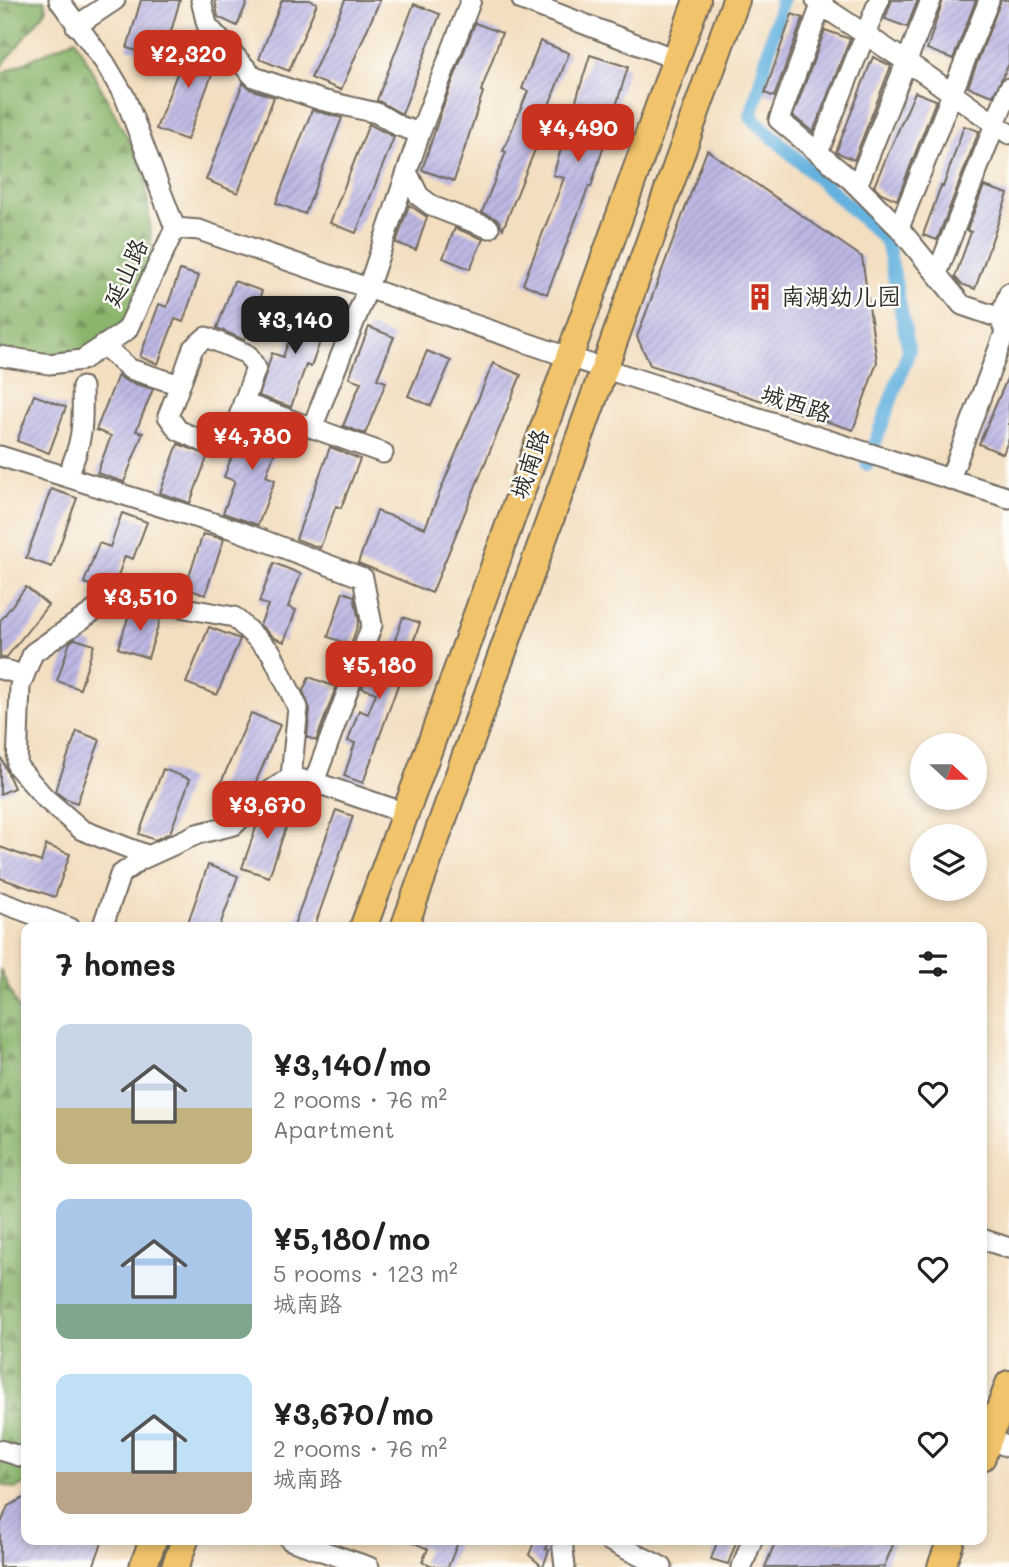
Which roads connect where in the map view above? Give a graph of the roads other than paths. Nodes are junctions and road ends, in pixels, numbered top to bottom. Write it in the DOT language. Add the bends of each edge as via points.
graph roads {
  1 [pos="59,0"];
  2 [pos="115,0"];
  3 [pos="201,0"];
  4 [pos="471,0"];
  5 [pos="522,0"];
  6 [pos="697,0"];
  7 [pos="736,0"];
  8 [pos="879,0"];
  9 [pos="931,0"];
  10 [pos="989,0"];
  11 [pos="820,2"];
  12 [pos="76,26"];
  13 [pos="865,35"];
  14 [pos="676,59"];
  15 [pos="908,62"];
  16 [pos="1009,88"];
  17 [pos="953,94"];
  18 [pos="1002,129"];
  19 [pos="420,133"];
  20 [pos="818,153"];
  21 [pos="407,172"];
  22 [pos="857,186"];
  23 [pos="175,228"];
  24 [pos="489,228"];
  25 [pos="899,228"];
  26 [pos="937,274"];
  27 [pos="368,288"];
  28 [pos="1009,293"];
  29 [pos="1005,319"];
  30 [pos="103,345"];
  31 [pos="0,356"];
  32 [pos="568,357"];
  33 [pos="603,368"];
  34 [pos="180,385"];
  35 [pos="82,387"];
  36 [pos="243,403"];
  37 [pos="312,428"];
  38 [pos="383,453"];
  39 [pos="0,456"];
  40 [pos="67,477"];
  41 [pos="950,479"];
  42 [pos="1009,498"];
  43 [pos="0,668"];
  44 [pos="24,675"];
  45 [pos="291,777"];
  46 [pos="314,782"];
  47 [pos="405,813"];
  48 [pos="149,856"];
  49 [pos="0,902"];
  50 [pos="54,922"];
  51 [pos="104,922"];
  52 [pos="365,922"];
  53 [pos="406,922"];
  54 [pos="987,1241"];
  55 [pos="1009,1248"];
  56 [pos="1009,1384"];
  57 [pos="993,1448"];
  58 [pos="0,1450"];
  59 [pos="21,1456"];
  60 [pos="151,1545"];
  61 [pos="183,1545"];
  62 [pos="305,1545"];
  63 [pos="563,1545"];
  64 [pos="618,1545"];
  65 [pos="750,1545"];
  66 [pos="949,1545"];
  67 [pos="143,1567"];
  68 [pos="175,1567"];
  69 [pos="369,1567"];
  70 [pos="565,1567"];
  71 [pos="662,1567"];
  72 [pos="742,1567"];
  73 [pos="941,1567"];
  1 -- 12 [label="street"];
  2 -- 12 [label="street"];
  3 -- 19 [label="street" via="207,25 254,77 377,113"];
  4 -- 19 [label="street"];
  5 -- 14 [label="street"];
  6 -- 14 [label="main road, 城南路"];
  7 -- 33 [label="main road, 城南路"];
  8 -- 13 [label="street"];
  9 -- 15 [label="street"];
  10 -- 17 [label="street"];
  11 -- 13 [label="street"];
  11 -- 20 [label="street" via="779,120"];
  12 -- 23 [label="street" via="125,97"];
  13 -- 15 [label="street"];
  13 -- 20 [label="street"];
  14 -- 32 [label="main road, 城南路"];
  15 -- 17 [label="street"];
  15 -- 22 [label="street"];
  16 -- 18 [label="street"];
  17 -- 18 [label="street"];
  17 -- 25 [label="street"];
  18 -- 26 [label="street"];
  19 -- 21 [label="street"];
  20 -- 22 [label="street"];
  21 -- 24 [label="street" via="419,196 434,207"];
  21 -- 27 [label="street"];
  22 -- 25 [label="street"];
  23 -- 27 [label="street, 城西路" via="199,230"];
  23 -- 30 [label="street, 延山路" via="127,330"];
  25 -- 26 [label="street"];
  26 -- 29 [label="street" via="962,305"];
  27 -- 32 [label="street, 城西路"];
  27 -- 37 [label="street"];
  28 -- 29 [label="street"];
  29 -- 41 [label="street" via="1005,332"];
  30 -- 31 [label="street, 延山路" via="82,360 48,364"];
  30 -- 34 [label="street" via="130,369"];
  32 -- 33 [label="street, 城西路"];
  32 -- 47 [label="main road, 城南路"];
  33 -- 41 [label="street, 城西路"];
  33 -- 53 [label="main road, 城南路"];
  34 -- 36 [label="street" via="169,416 178,430 204,442 233,433"];
  34 -- 36 [label="street" via="194,348 206,337 247,354 256,368"];
  35 -- 40 [label="street" via="79,449"];
  36 -- 37 [label="street"];
  37 -- 38 [label="street"];
  39 -- 40 [label="street"];
  40 -- 46 [label="street" via="236,530 363,578 372,625"];
  41 -- 42 [label="street, 城西路"];
  43 -- 44 [label="street"];
  44 -- 45 [label="street" via="33,653 104,604 136,598 234,617 271,652 298,708"];
  44 -- 48 [label="street" via="17,766 82,830"];
  45 -- 46 [label="street"];
  45 -- 48 [label="street" via="264,795 234,825 197,834"];
  46 -- 47 [label="street"];
  47 -- 52 [label="main road, 城南路"];
  48 -- 51 [label="street" via="120,875"];
  49 -- 50 [label="street"];
  54 -- 55 [label="street"];
  56 -- 57 [label="main road"];
  58 -- 59 [label="street"];
  60 -- 67 [label="main road"];
  61 -- 68 [label="main road"];
  62 -- 69 [label="street"];
  63 -- 70 [label="street"];
  64 -- 71 [label="street"];
  65 -- 72 [label="street"];
  66 -- 73 [label="main road"];
}
